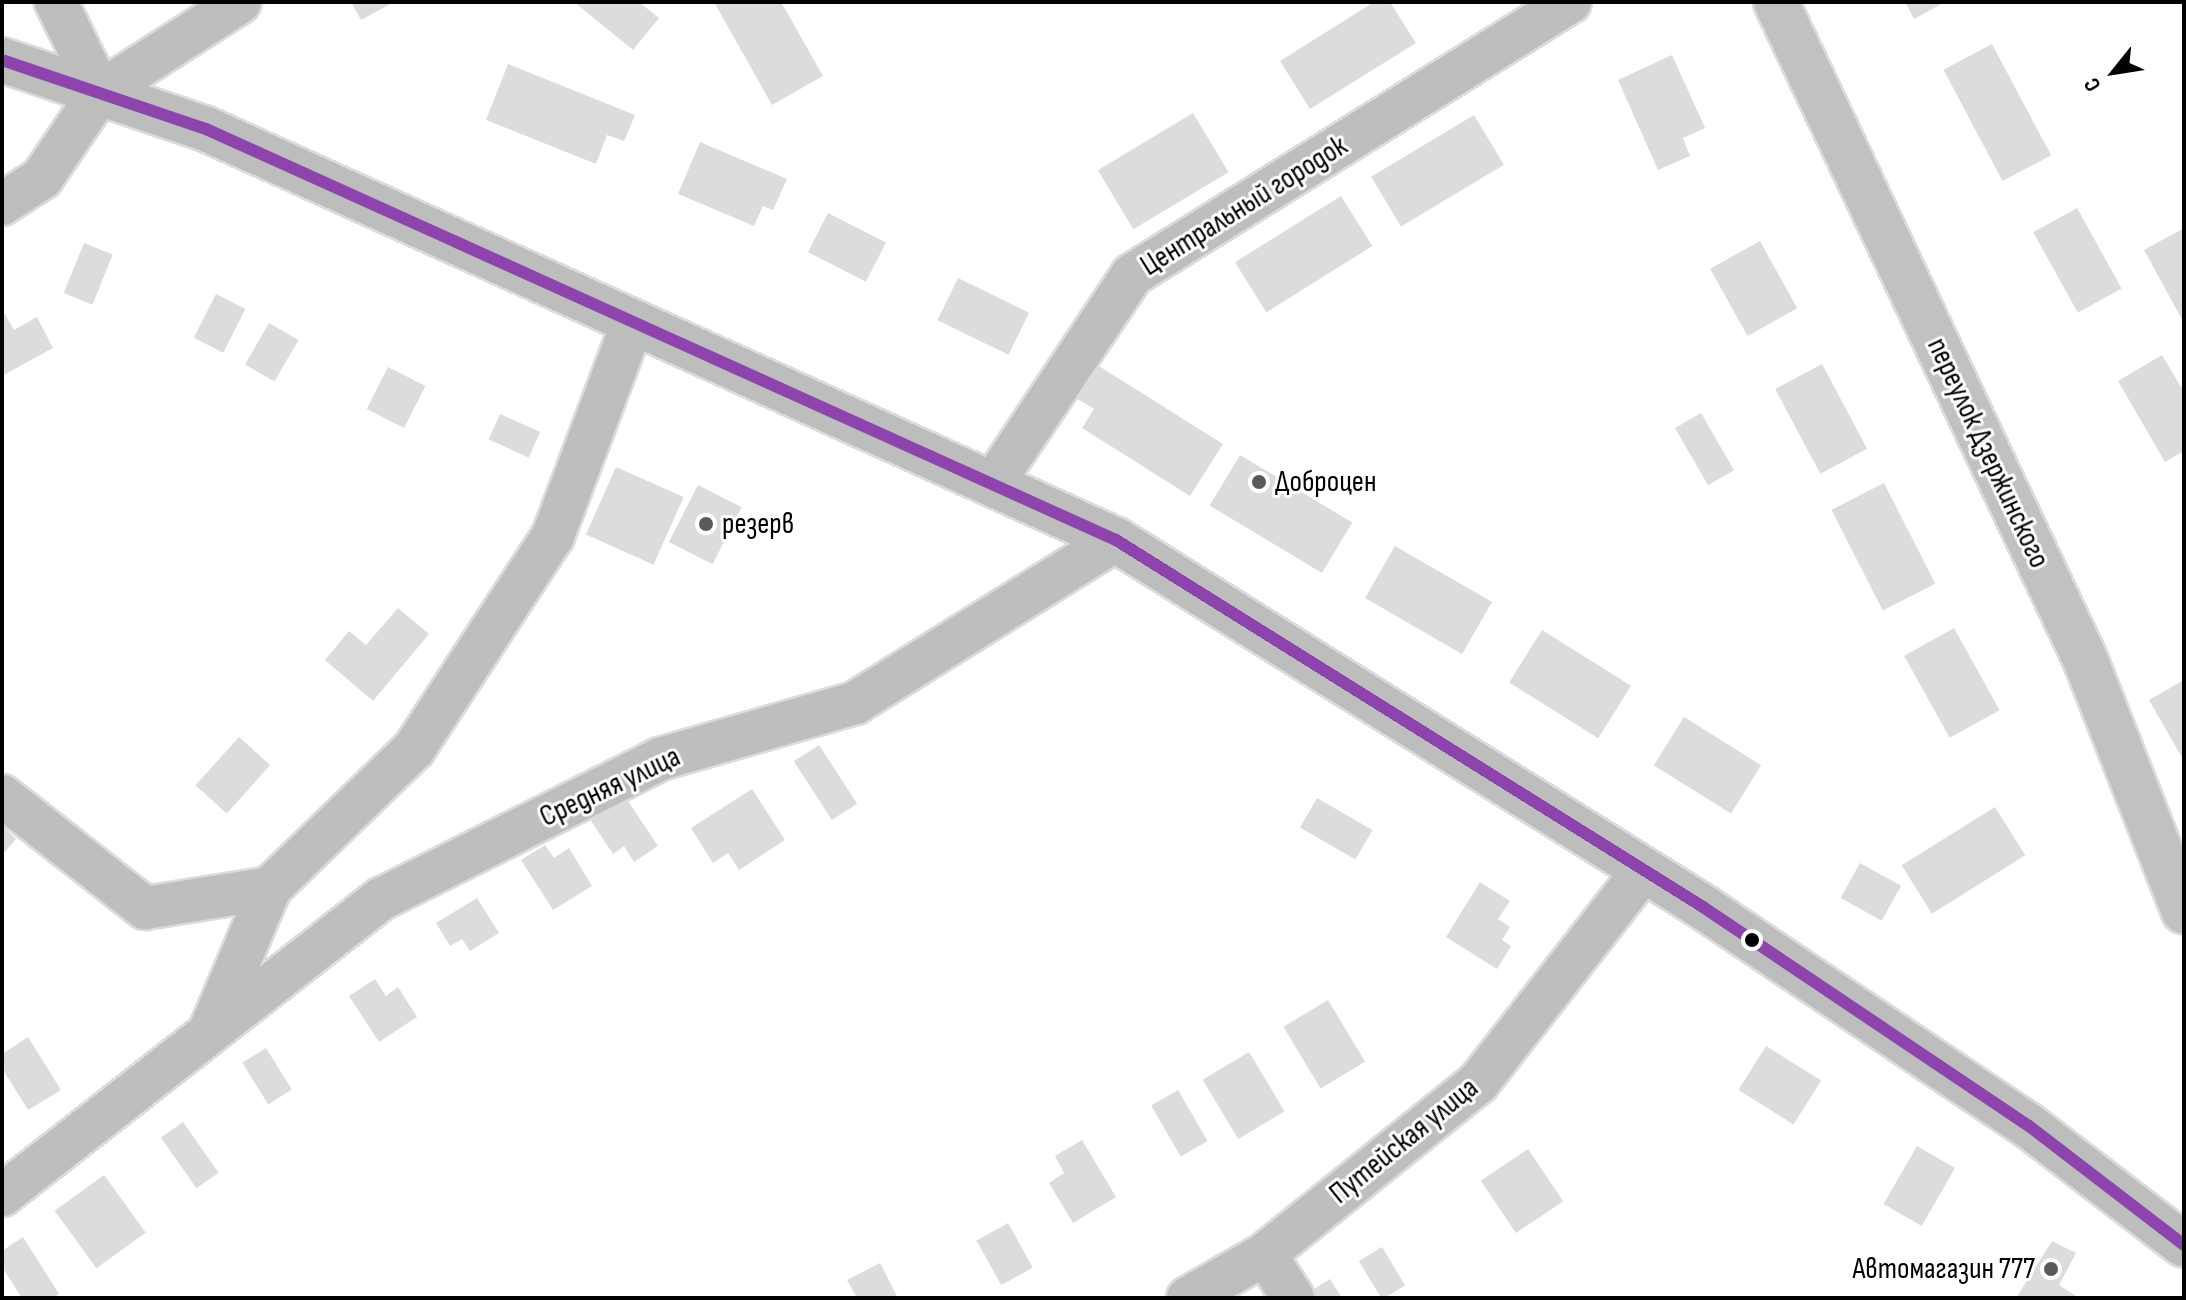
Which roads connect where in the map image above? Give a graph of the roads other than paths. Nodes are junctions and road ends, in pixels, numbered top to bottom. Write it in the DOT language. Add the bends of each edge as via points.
graph roads {
  1 [pos="56,2"];
  2 [pos="240,2"];
  3 [pos="1570,2"];
  4 [pos="1776,2"];
  5 [pos="2,60"];
  6 [pos="100,92"];
  7 [pos="2,204"];
  8 [pos="633,322"];
  9 [pos="992,485"];
  10 [pos="1116,540"];
  11 [pos="2,796"];
  12 [pos="1644,870"];
  13 [pos="270,888"];
  14 [pos="2184,911"];
  15 [pos="210,1031"];
  16 [pos="2,1195"];
  17 [pos="2184,1245"];
  18 [pos="1265,1254"];
  19 [pos="1188,1298"];
  20 [pos="1293,1298"];
  1 -- 6 [label="street"];
  2 -- 6 [label="street"];
  3 -- 9 [label="street, Центральный городок" via="1132,275"];
  4 -- 14 [label="street, переулок Дзержинского" via="2085,659"];
  5 -- 6 [label="main road"];
  6 -- 7 [label="street" via="42,178"];
  6 -- 8 [label="main road" via="206,129"];
  8 -- 9 [label="main road"];
  8 -- 13 [label="street, Средняя улица" via="544,549 414,749"];
  9 -- 10 [label="main road"];
  10 -- 12 [label="main road"];
  10 -- 15 [label="street, Средняя улица" via="855,703 660,759 381,899"];
  11 -- 13 [label="street" via="145,908"];
  12 -- 17 [label="main road" via="2029,1126"];
  12 -- 18 [label="street, Путейская улица" via="1478,1083"];
  13 -- 15 [label="street, Средняя улица"];
  15 -- 16 [label="street, Средняя улица"];
  18 -- 19 [label="street, Путейская улица"];
  18 -- 20 [label="street"];
}
